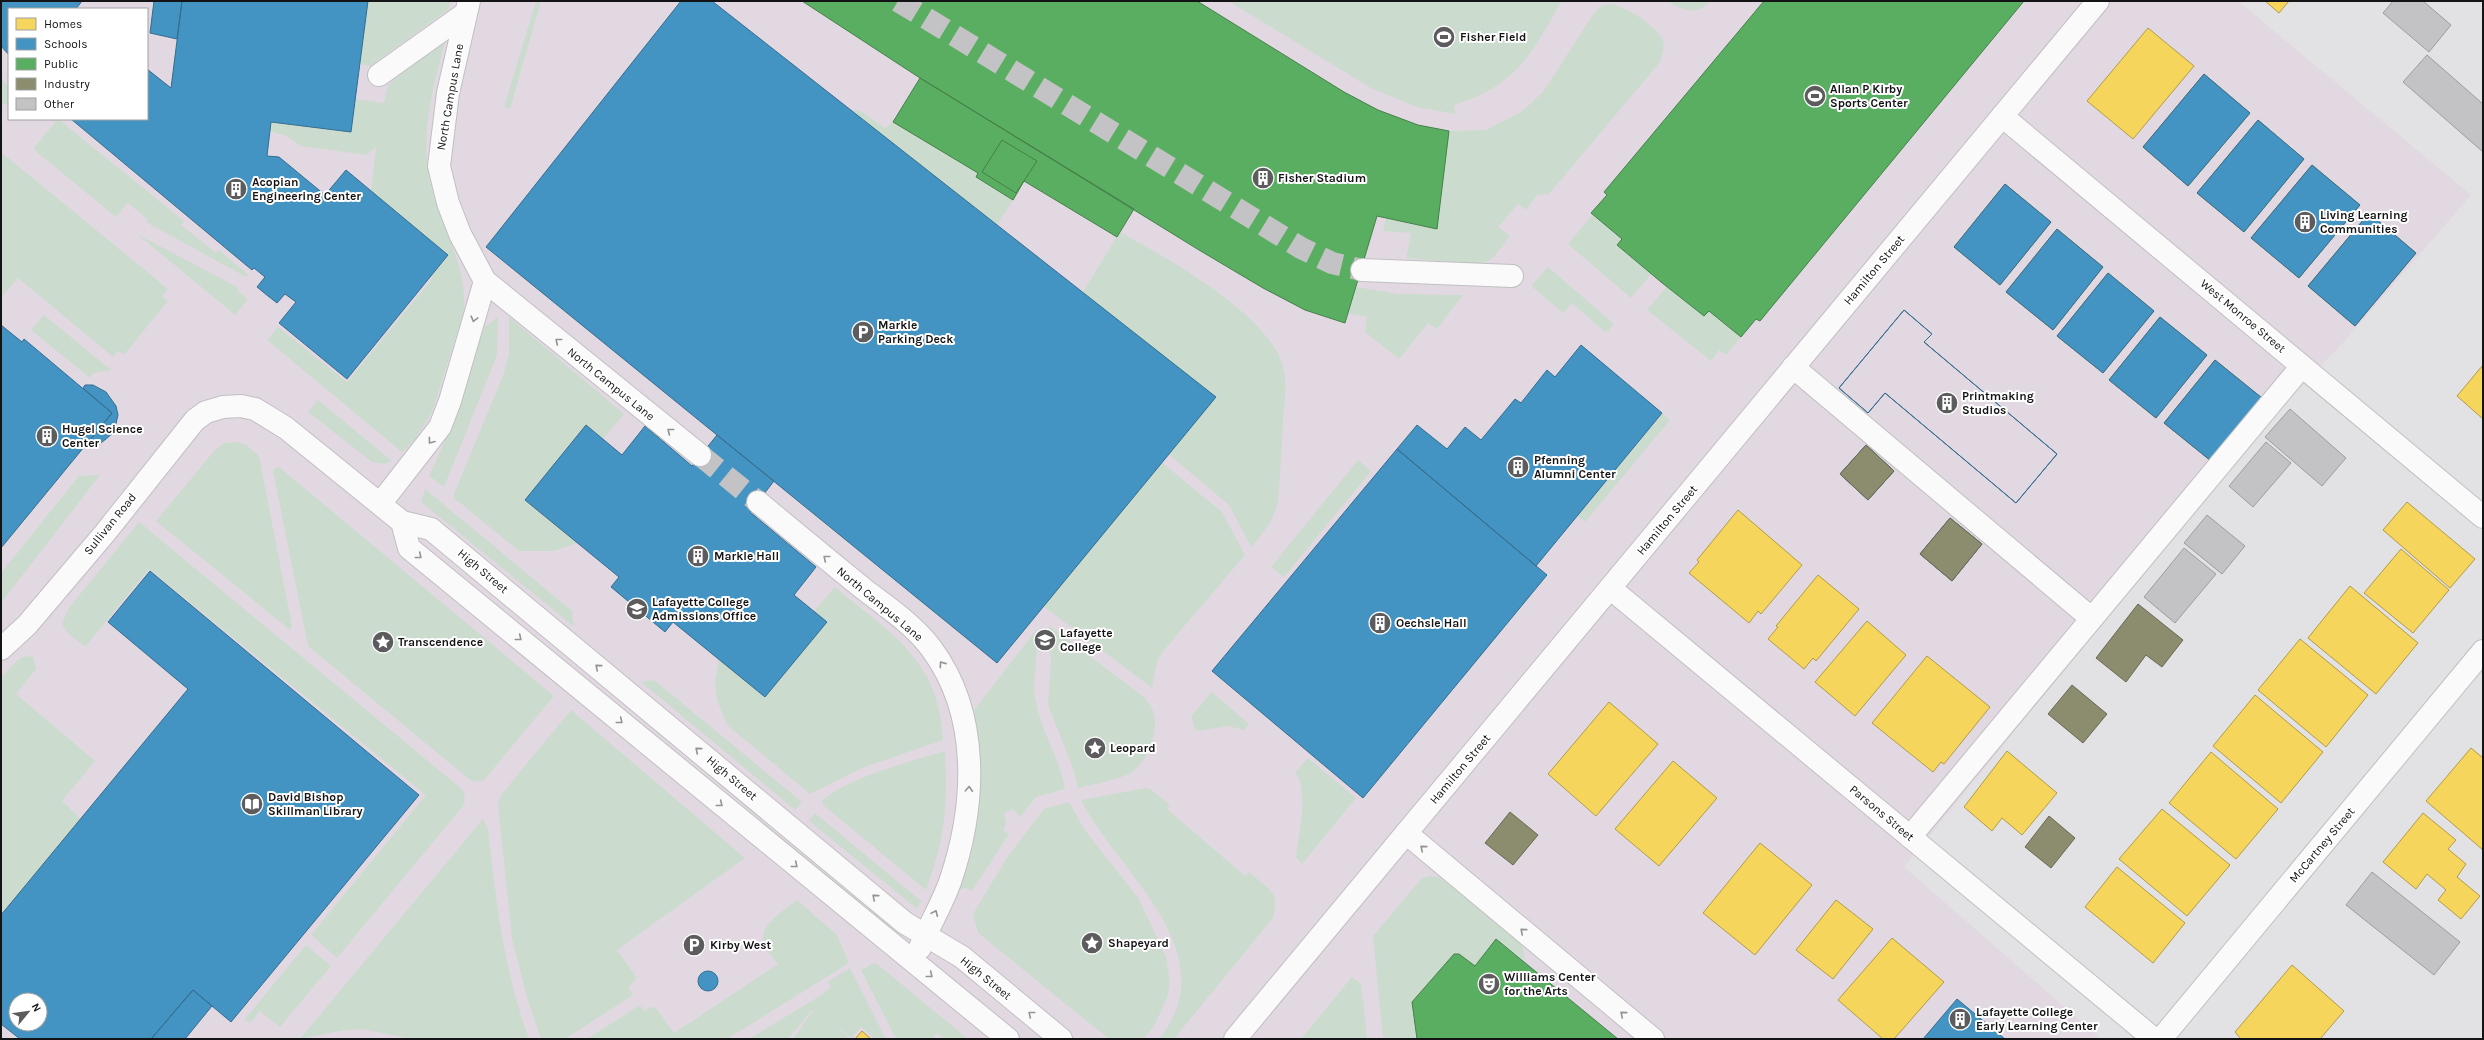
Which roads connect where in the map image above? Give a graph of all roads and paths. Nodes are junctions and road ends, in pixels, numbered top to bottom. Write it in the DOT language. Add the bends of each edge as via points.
graph roads {
  1 [pos="2098,1"];
  2 [pos="467,7"];
  3 [pos="379,75"];
  4 [pos="2002,116"];
  5 [pos="1362,270"];
  6 [pos="1512,276"];
  7 [pos="485,281"];
  8 [pos="2302,366"];
  9 [pos="1793,367"];
  10 [pos="223,406"];
  11 [pos="700,455"];
  12 [pos="758,502"];
  13 [pos="380,504"];
  14 [pos="2483,517"];
  15 [pos="402,522"];
  16 [pos="1610,588"];
  17 [pos="2092,618"];
  18 [pos="1,649"];
  19 [pos="2483,651"];
  20 [pos="1406,834"];
  21 [pos="1910,837"];
  22 [pos="925,935"];
  23 [pos="913,962"];
  24 [pos="1008,1039"];
  25 [pos="1061,1039"];
  26 [pos="1235,1039"];
  27 [pos="1653,1039"];
  28 [pos="2154,1039"];
  29 [pos="2161,1039"];
  1 -- 4 [label="street, Hamilton Street"];
  2 -- 3 [label="street"];
  2 -- 7 [label="street, North Campus Lane" via="448,93 439,166 448,203 460,234"];
  4 -- 8 [label="street, West Monroe Street"];
  4 -- 9 [label="street, Hamilton Street"];
  5 -- 6 [label="street"];
  11 -- 7 [label="street, North Campus Lane, one-way"];
  7 -- 13 [label="street, one-way" via="440,427"];
  8 -- 14 [label="street, West Monroe Street"];
  8 -- 17 [label="street"];
  9 -- 16 [label="street, Hamilton Street"];
  9 -- 17 [label="street"];
  10 -- 13 [label="street, High Street" via="241,406 269,416"];
  10 -- 18 [label="street, Sullivan Road" via="206,412 186,429 105,533 27,624"];
  22 -- 12 [label="street, North Campus Lane, one-way" via="949,884 958,856 968,804 967,740 964,715 957,694 946,670 930,647 902,619"];
  13 -- 15 [label="street, High Street"];
  22 -- 15 [label="street, High Street, one-way" via="905,922 431,529"];
  15 -- 23 [label="street, one-way" via="409,548"];
  16 -- 20 [label="street, Hamilton Street"];
  16 -- 21 [label="street, Parsons Street"];
  17 -- 21 [label="street"];
  19 -- 29 [label="street, McCartney Street"];
  20 -- 26 [label="street, Hamilton Street"];
  27 -- 20 [label="street, one-way"];
  21 -- 28 [label="street, Parsons Street"];
  22 -- 23 [label="street, North Campus Lane"];
  25 -- 22 [label="street, High Street, one-way" via="962,958"];
  23 -- 24 [label="street, one-way"];
}
